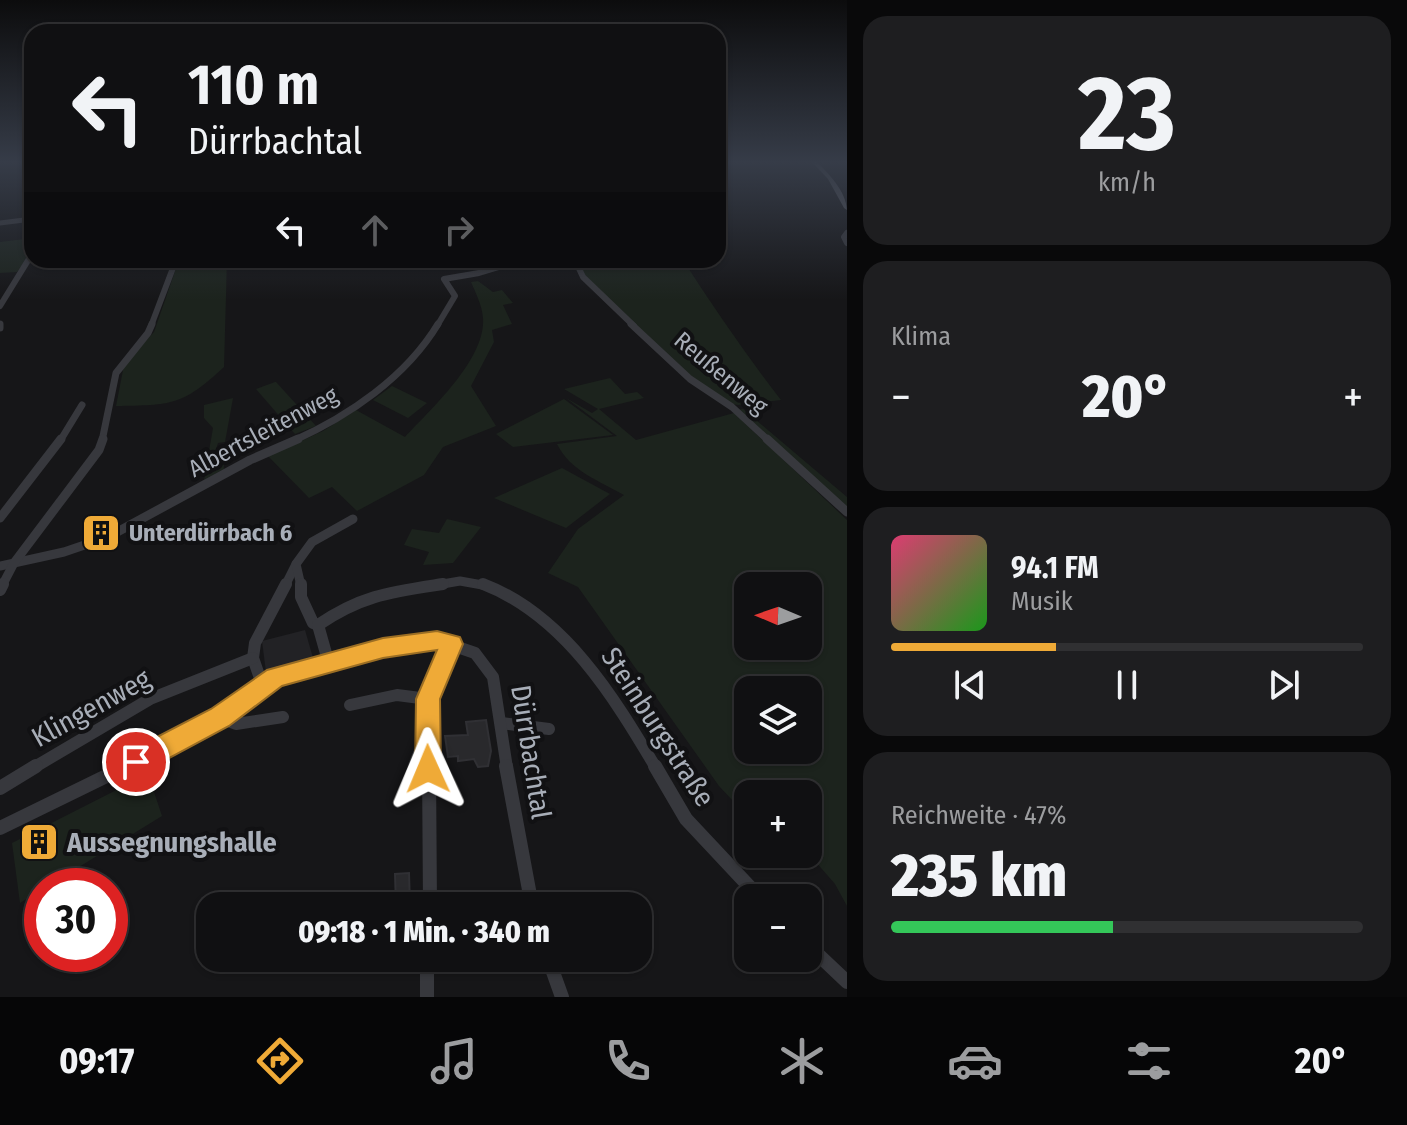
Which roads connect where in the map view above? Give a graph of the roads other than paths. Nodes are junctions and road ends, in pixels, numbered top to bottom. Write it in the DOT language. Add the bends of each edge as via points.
graph roads {
  1 [pos="24,220"];
  2 [pos="0,223"];
  3 [pos="847,233"];
  4 [pos="847,243"];
  5 [pos="24,267"];
  6 [pos="173,268"];
  7 [pos="496,268"];
  8 [pos="579,268"];
  9 [pos="0,306"];
  10 [pos="82,405"];
  11 [pos="847,512"];
  12 [pos="0,518"];
  13 [pos="353,519"];
  14 [pos="14,563"];
  15 [pos="296,564"];
  16 [pos="0,566"];
  17 [pos="0,590"];
  18 [pos="318,625"];
  19 [pos="452,644"];
  20 [pos="253,658"];
  21 [pos="329,664"];
  22 [pos="262,684"];
  23 [pos="428,699"];
  24 [pos="350,705"];
  25 [pos="283,717"];
  26 [pos="220,718"];
  27 [pos="501,723"];
  28 [pos="549,729"];
  29 [pos="0,788"];
  30 [pos="0,828"];
  31 [pos="747,884"];
  32 [pos="430,892"];
  33 [pos="529,892"];
  34 [pos="822,958"];
  35 [pos="427,972"];
  36 [pos="553,972"];
  37 [pos="847,982"];
  38 [pos="427,997"];
  39 [pos="562,997"];
  1 -- 2 [label="street"];
  3 -- 4 [label="street"];
  5 -- 9 [label="street"];
  6 -- 14 [label="street" via="148,333 116,373 99,450"];
  7 -- 14 [label="street, Albertsleitenweg" via="444,279 455,296 423,349 372,395 320,429 250,460 108,537"];
  8 -- 11 [label="street, Reußenweg" via="616,311 690,379 732,407"];
  10 -- 12 [label="street" via="51,457"];
  13 -- 15 [label="street" via="312,542"];
  14 -- 16 [label="street, Albertsleitenweg"];
  14 -- 17 [label="street"];
  15 -- 18 [label="street" via="301,597"];
  15 -- 20 [label="street" via="255,643"];
  18 -- 21 [label="street"];
  18 -- 31 [label="street, Steinburgstraße" via="370,596 460,581 484,584 519,599 585,660 686,819"];
  19 -- 21 [label="street, Dürrbachtal" via="420,640"];
  19 -- 23 [label="street"];
  19 -- 27 [label="street, Dürrbachtal" via="475,653 488,667"];
  20 -- 22 [label="street"];
  20 -- 29 [label="street, Klingenweg" via="150,699"];
  21 -- 22 [label="street, Dürrbachtal"];
  22 -- 26 [label="street, Dürrbachtal"];
  23 -- 24 [label="street" via="397,695"];
  23 -- 32 [label="street"];
  25 -- 26 [label="street" via="236,724"];
  26 -- 30 [label="street, Dürrbachtal"];
  27 -- 28 [label="street"];
  27 -- 33 [label="street, Dürrbachtal"];
  34 -- 37 [label="street"];
  35 -- 38 [label="street"];
  36 -- 39 [label="street"];
}
